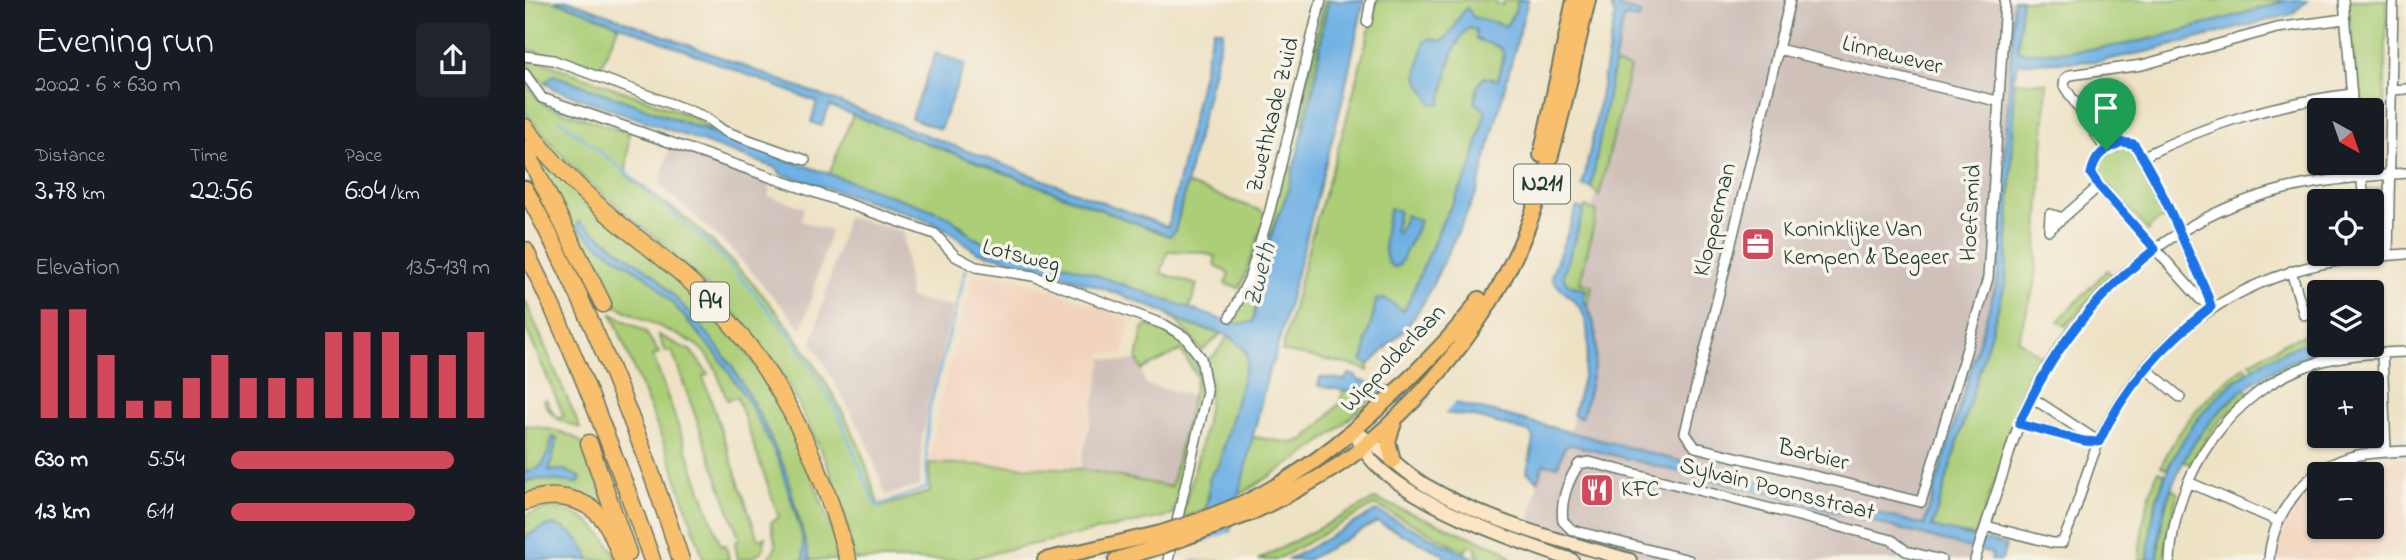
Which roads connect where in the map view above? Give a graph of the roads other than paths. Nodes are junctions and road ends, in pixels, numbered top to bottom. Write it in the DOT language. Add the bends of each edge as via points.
graph roads {
  1 [pos="1321,0"];
  2 [pos="1371,0"];
  3 [pos="1574,0"];
  4 [pos="1588,0"];
  5 [pos="1790,0"];
  6 [pos="2004,0"];
  7 [pos="2344,0"];
  8 [pos="2393,0"];
  9 [pos="2344,19"];
  10 [pos="1367,22"];
  11 [pos="1778,49"];
  12 [pos="525,56"];
  13 [pos="525,74"];
  14 [pos="2406,89"];
  15 [pos="2391,90"];
  16 [pos="2352,94"];
  17 [pos="2352,98"];
  18 [pos="1997,101"];
  19 [pos="525,127"];
  20 [pos="525,149"];
  21 [pos="2106,150"];
  22 [pos="2143,157"];
  23 [pos="805,160"];
  24 [pos="2406,173"];
  25 [pos="2390,174"];
  26 [pos="2361,176"];
  27 [pos="2099,186"];
  28 [pos="2363,189"];
  29 [pos="525,190"];
  30 [pos="2063,218"];
  31 [pos="2180,233"];
  32 [pos="2155,249"];
  33 [pos="525,250"];
  34 [pos="2406,254"];
  35 [pos="2384,255"];
  36 [pos="2388,255"];
  37 [pos="2312,266"];
  38 [pos="2291,271"];
  39 [pos="604,304"];
  40 [pos="2211,307"];
  41 [pos="2304,315"];
  42 [pos="1230,317"];
  43 [pos="2406,352"];
  44 [pos="2384,353"];
  45 [pos="2338,357"];
  46 [pos="2382,357"];
  47 [pos="2145,368"];
  48 [pos="2031,397"];
  49 [pos="2180,397"];
  50 [pos="1399,416"];
  51 [pos="2019,424"];
  52 [pos="1355,431"];
  53 [pos="2099,442"];
  54 [pos="589,443"];
  55 [pos="1366,444"];
  56 [pos="1695,447"];
  57 [pos="2406,451"];
  58 [pos="2386,452"];
  59 [pos="1393,461"];
  60 [pos="2188,482"];
  61 [pos="525,502"];
  62 [pos="1921,502"];
  63 [pos="1249,507"];
  64 [pos="525,510"];
  65 [pos="2278,521"];
  66 [pos="1984,529"];
  67 [pos="615,542"];
  68 [pos="1164,546"];
  69 [pos="1905,556"];
  70 [pos="1976,556"];
  71 [pos="622,560"];
  72 [pos="630,560"];
  73 [pos="652,560"];
  74 [pos="681,560"];
  75 [pos="848,560"];
  76 [pos="1045,560"];
  77 [pos="1116,560"];
  78 [pos="1572,560"];
  79 [pos="1630,560"];
  80 [pos="1689,560"];
  81 [pos="1941,560"];
  82 [pos="2170,560"];
  83 [pos="2269,560"];
  1 -- 42 [label="street, Zwethkade Zuid" via="1270,210 1249,279"];
  2 -- 10 [label="street"];
  3 -- 52 [label="main road, Wippolderlaan / N211" via="1542,151 1518,226 1498,269 1472,311"];
  4 -- 50 [label="main road, Wippolderlaan / N211" via="1552,152 1509,269 1450,358"];
  5 -- 11 [label="street, Klopperman"];
  6 -- 18 [label="street, Hoefsmid"];
  7 -- 9 [label="street"];
  8 -- 15 [label="street"];
  9 -- 16 [label="street"];
  9 -- 21 [label="street" via="2277,27 2142,65 2070,75 2064,86"];
  11 -- 18 [label="street, Linnewever"];
  11 -- 56 [label="street, Klopperman" via="1685,433"];
  12 -- 23 [label="street" via="553,60 685,109 724,131"];
  13 -- 68 [label="street, Lotsweg" via="542,98 935,234 955,256 976,267 1033,276 1165,325 1185,337 1201,358 1207,391"];
  14 -- 15 [label="street"];
  15 -- 25 [label="street"];
  16 -- 17 [label="street"];
  16 -- 22 [label="street" via="2244,115 2189,134"];
  18 -- 62 [label="street, Hoefsmid" via="1988,278"];
  19 -- 75 [label="highway, A4" via="585,192 696,287 763,366 814,458"];
  20 -- 39 [label="highway"];
  21 -- 22 [label="street" via="2122,142 2134,144"];
  21 -- 27 [label="street" via="2094,161 2091,174"];
  22 -- 31 [label="street"];
  24 -- 25 [label="street"];
  25 -- 26 [label="street"];
  25 -- 36 [label="street"];
  26 -- 28 [label="street"];
  26 -- 31 [label="street" via="2263,195"];
  27 -- 30 [label="street"];
  27 -- 32 [label="street"];
  29 -- 74 [label="highway" via="612,369"];
  31 -- 32 [label="street"];
  31 -- 40 [label="street"];
  32 -- 40 [label="street"];
  32 -- 48 [label="street" via="2086,312"];
  33 -- 73 [label="highway" via="587,383"];
  34 -- 36 [label="street"];
  35 -- 36 [label="street"];
  37 -- 38 [label="street"];
  38 -- 40 [label="street"];
  38 -- 41 [label="street"];
  40 -- 47 [label="street"];
  43 -- 44 [label="street"];
  45 -- 60 [label="street" via="2289,374 2240,408 2201,454"];
  46 -- 58 [label="street"];
  47 -- 49 [label="street"];
  47 -- 53 [label="street"];
  48 -- 51 [label="street"];
  48 -- 53 [label="street"];
  50 -- 55 [label="main road, Wippolderlaan / N211"];
  50 -- 59 [label="main road" via="1388,436"];
  51 -- 53 [label="street"];
  51 -- 66 [label="street"];
  52 -- 55 [label="street"];
  52 -- 63 [label="main road, Wippolderlaan / N211"];
  53 -- 66 [label="street" via="2062,542"];
  54 -- 72 [label="highway"];
  55 -- 59 [label="street"];
  55 -- 63 [label="main road, Wippolderlaan / N211" via="1310,483"];
  55 -- 78 [label="street" via="1396,481 1427,501"];
  56 -- 62 [label="street, Barbier"];
  57 -- 58 [label="street"];
  58 -- 65 [label="street" via="2349,457 2319,471 2294,494"];
  59 -- 79 [label="street" via="1424,485 1493,516"];
  60 -- 65 [label="street"];
  60 -- 82 [label="street" via="2176,512"];
  61 -- 67 [label="highway" via="552,496 577,501 602,519"];
  63 -- 68 [label="main road, Wippolderlaan / N211, bridge"];
  64 -- 67 [label="highway" via="551,504 574,508"];
  65 -- 83 [label="street"];
  66 -- 70 [label="street"];
  67 -- 71 [label="highway"];
  68 -- 76 [label="main road, Wippolderlaan / N211"];
  68 -- 77 [label="main road, Wippolderlaan / N211"];
  69 -- 80 [label="street, Sylvain Poonsstraat" via="1892,540 1590,462 1579,464 1561,510 1563,521 1572,530"];
  69 -- 81 [label="street, Sylvain Poonsstraat"];
}
